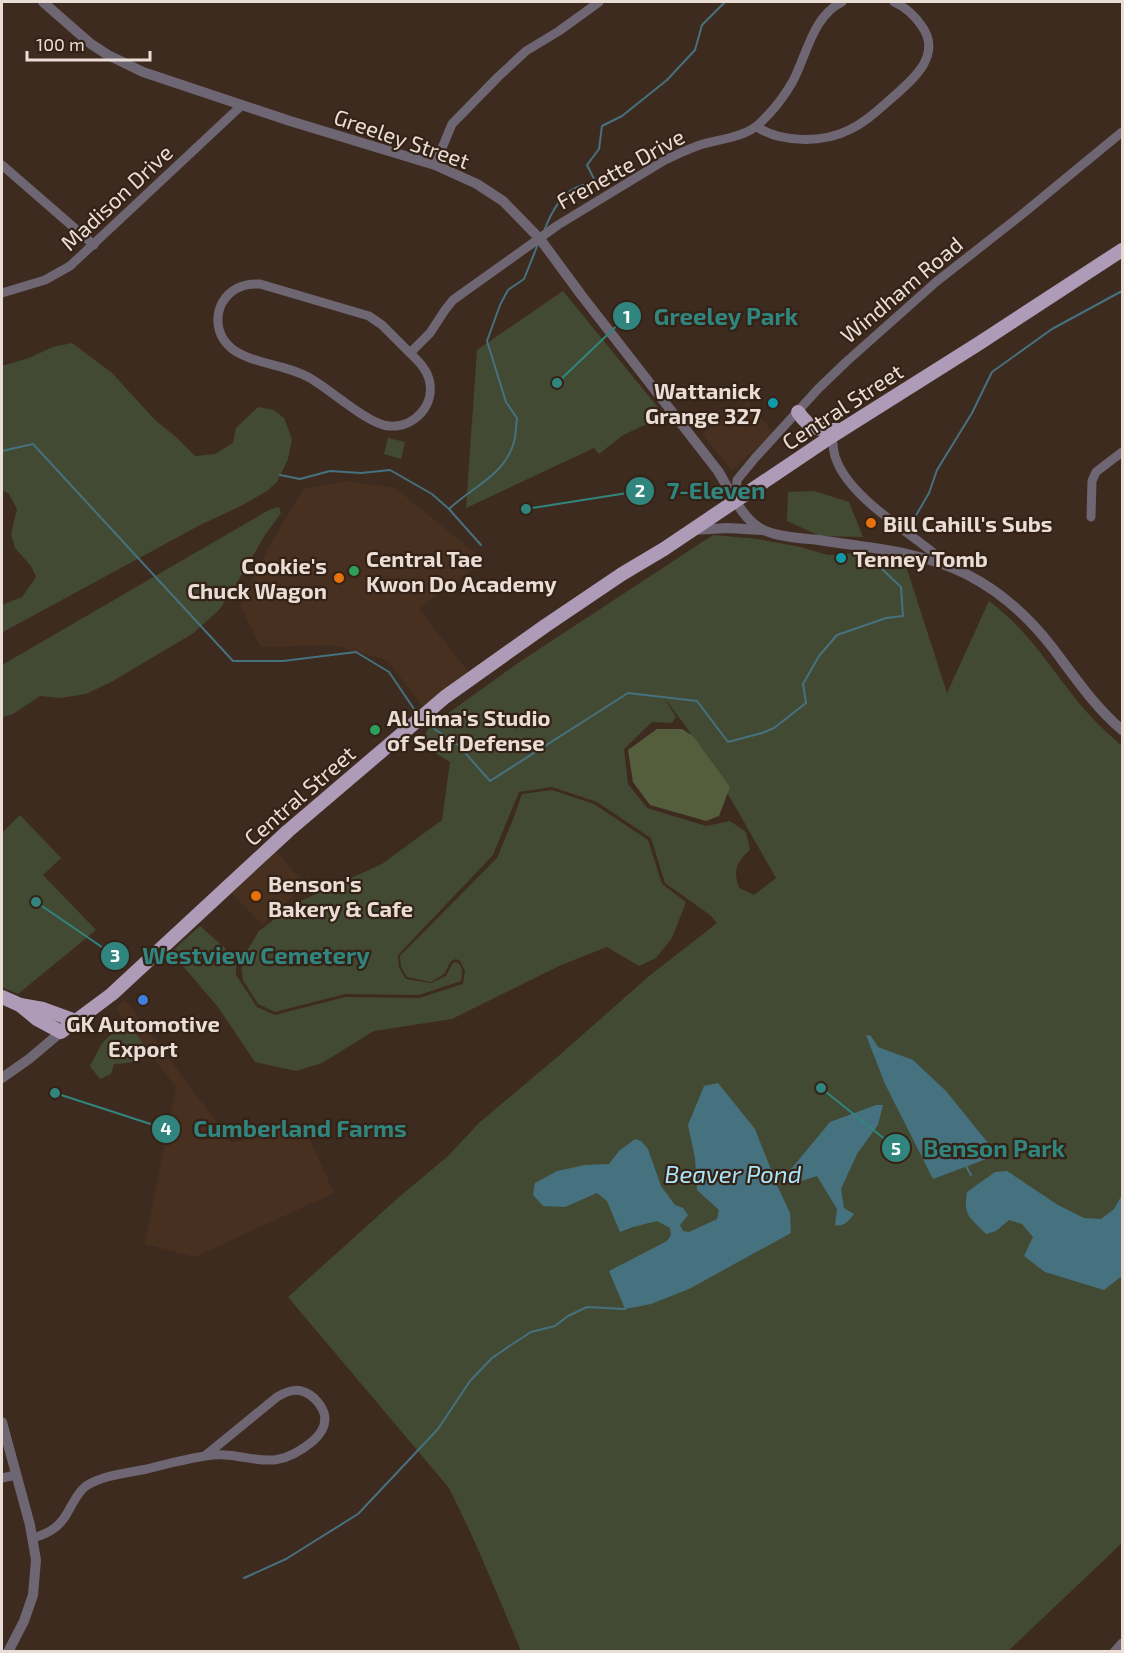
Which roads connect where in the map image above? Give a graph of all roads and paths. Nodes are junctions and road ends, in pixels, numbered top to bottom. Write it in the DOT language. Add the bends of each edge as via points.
graph roads {
  1 [pos="43,2"];
  2 [pos="599,2"];
  3 [pos="842,2"];
  4 [pos="894,2"];
  5 [pos="242,105"];
  6 [pos="757,126"];
  7 [pos="1122,132"];
  8 [pos="2,165"];
  9 [pos="435,165"];
  10 [pos="540,239"];
  11 [pos="94,245"];
  12 [pos="1122,250"];
  13 [pos="2,293"];
  14 [pos="410,353"];
  15 [pos="798,412"];
  16 [pos="837,433"];
  17 [pos="1122,452"];
  18 [pos="736,501"];
  19 [pos="1090,518"];
  20 [pos="692,530"];
  21 [pos="766,531"];
  22 [pos="949,566"];
  23 [pos="1122,730"];
  24 [pos="2,997"];
  25 [pos="20,1005"];
  26 [pos="76,1021"];
  27 [pos="61,1032"];
  28 [pos="2,1078"];
  29 [pos="2,1422"];
  30 [pos="206,1455"];
  31 [pos="16,1475"];
  32 [pos="2,1478"];
  33 [pos="33,1538"];
  34 [pos="1122,1642"];
  35 [pos="8,1652"];
  36 [pos="1114,1652"];
  1 -- 5 [label="street, Greeley Street" via="91,44 125,64"];
  2 -- 9 [label="street" via="526,51 498,77 452,124"];
  3 -- 6 [label="street, Frenette Drive" via="819,22 788,89"];
  4 -- 6 [label="street" via="913,15 928,38 927,56 912,81 860,124 834,136 796,139 771,134"];
  5 -- 9 [label="street, Greeley Street"];
  5 -- 11 [label="street, Madison Drive"];
  6 -- 10 [label="street, Frenette Drive" via="665,160"];
  7 -- 15 [label="street, Windham Road" via="913,301"];
  8 -- 11 [label="street"];
  9 -- 10 [label="street, Greeley Street" via="477,184 502,201"];
  10 -- 14 [label="street, Frenette Drive" via="453,300"];
  10 -- 18 [label="street, Greeley Street" via="718,471"];
  11 -- 13 [label="street, Madison Drive" via="54,276"];
  12 -- 16 [label="main road, Central Street"];
  14 -- 14 [label="street" via="369,316 260,284 234,290 219,312 220,334 234,351 307,376 384,425 411,422 428,401 427,374"];
  15 -- 16 [label="main road" via="809,426"];
  15 -- 18 [label="street, Windham Road" via="737,480"];
  16 -- 18 [label="main road, Central Street"];
  16 -- 22 [label="street" via="835,456 849,482 872,506"];
  17 -- 19 [label="street" via="1094,476"];
  18 -- 20 [label="main road, Central Street"];
  18 -- 21 [label="street, Greeley Street" via="756,526"];
  20 -- 21 [label="street"];
  20 -- 26 [label="main road, Central Street" via="445,697 288,831 112,994"];
  21 -- 22 [label="street" via="898,553"];
  22 -- 23 [label="street" via="996,592 1025,616"];
  24 -- 25 [label="main road"];
  25 -- 26 [label="main road"];
  25 -- 27 [label="main road"];
  26 -- 27 [label="main road, Central Street"];
  27 -- 28 [label="street, Central Street"];
  29 -- 31 [label="street"];
  30 -- 30 [label="street" via="285,1459 319,1435 324,1413 306,1392 288,1391"];
  30 -- 33 [label="street" via="96,1481 79,1493 59,1525"];
  31 -- 32 [label="street"];
  31 -- 33 [label="street"];
  33 -- 35 [label="street" via="33,1595"];
  34 -- 36 [label="street"];
}
